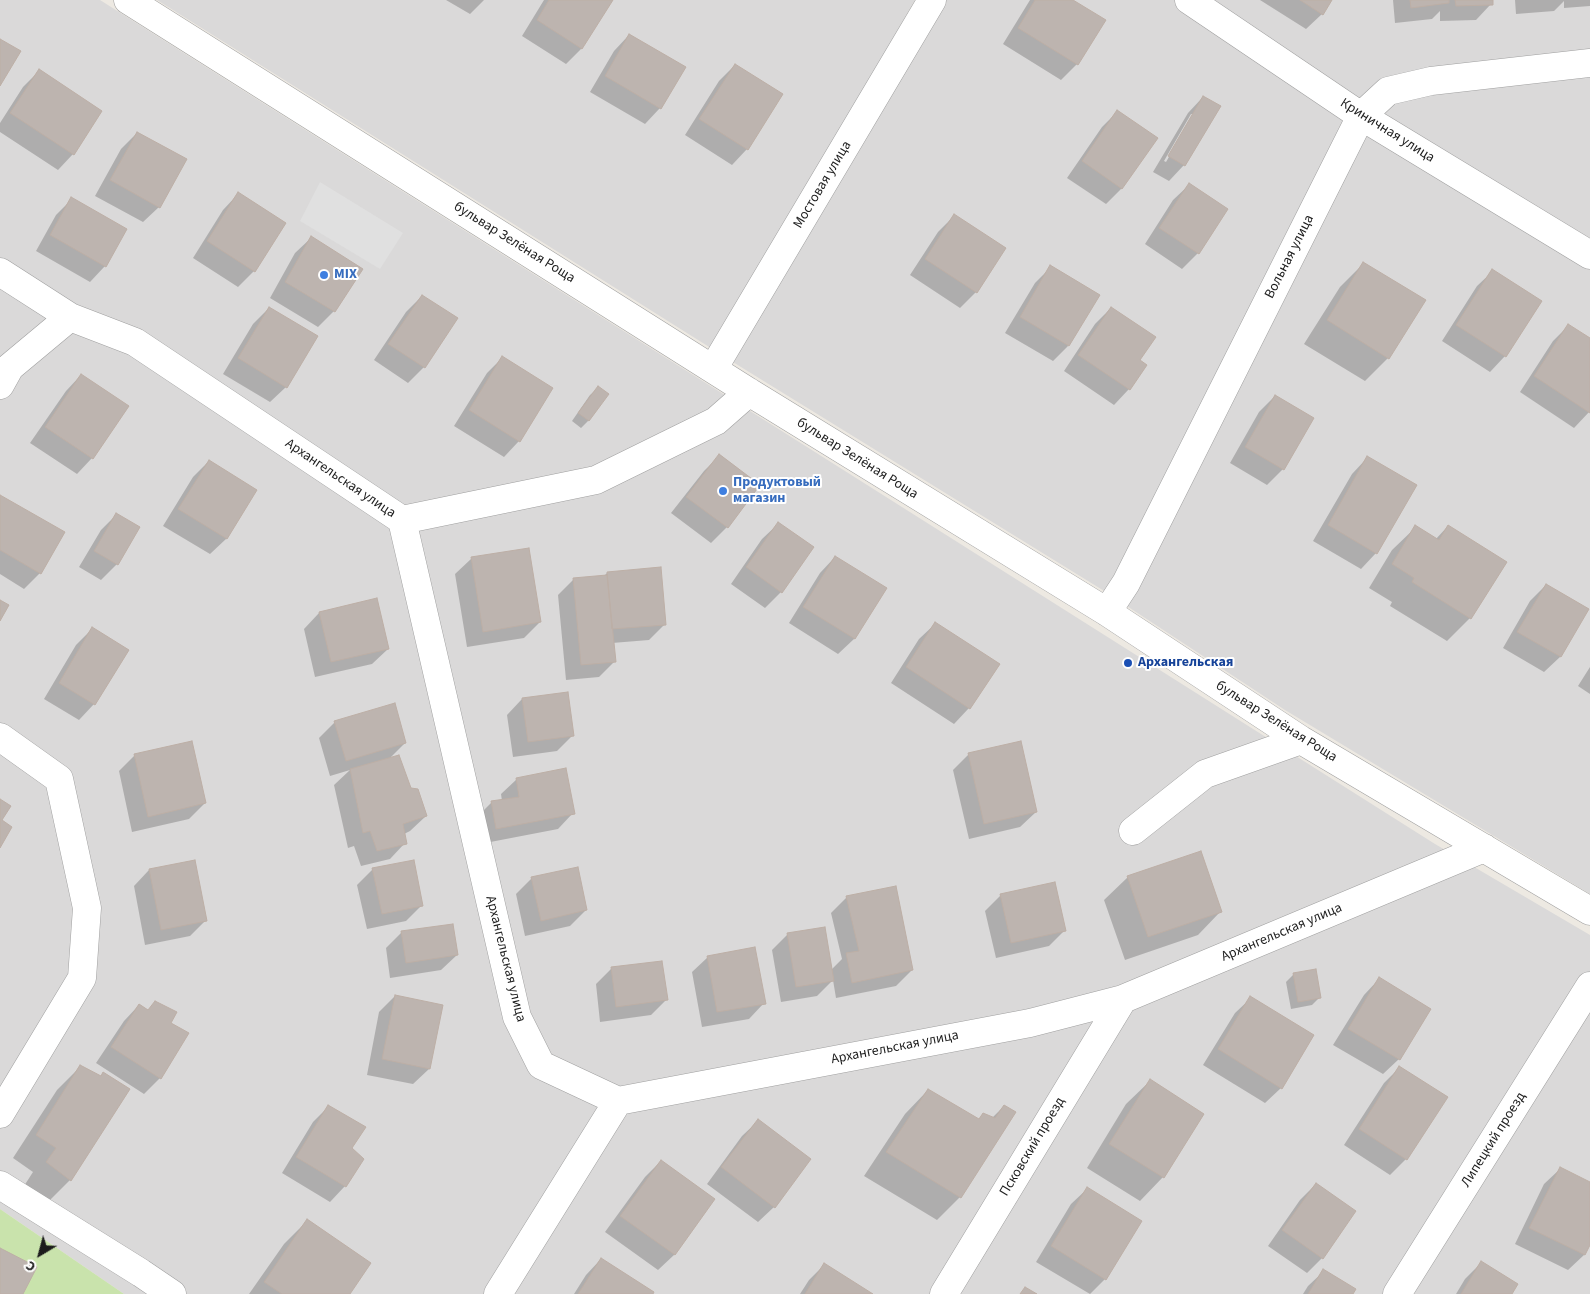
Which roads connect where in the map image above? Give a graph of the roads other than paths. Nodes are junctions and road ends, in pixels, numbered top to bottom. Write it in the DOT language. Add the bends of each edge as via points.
graph roads {
  1 [pos="128,0"];
  2 [pos="932,0"];
  3 [pos="1189,0"];
  4 [pos="1590,63"];
  5 [pos="1361,116"];
  6 [pos="1590,255"];
  7 [pos="0,272"];
  8 [pos="70,317"];
  9 [pos="713,369"];
  10 [pos="0,385"];
  11 [pos="749,392"];
  12 [pos="402,520"];
  13 [pos="1107,612"];
  14 [pos="0,737"];
  15 [pos="1301,740"];
  16 [pos="1133,831"];
  17 [pos="1484,848"];
  18 [pos="1590,911"];
  19 [pos="1590,986"];
  20 [pos="1123,999"];
  21 [pos="618,1101"];
  22 [pos="0,1114"];
  23 [pos="0,1185"];
  24 [pos="172,1294"];
  25 [pos="498,1294"];
  26 [pos="944,1294"];
  27 [pos="1398,1294"];
  1 -- 9 [label="street, бульвар Зелёная Роща"];
  2 -- 9 [label="street, Мостовая улица"];
  3 -- 5 [label="street, Криничная улица"];
  4 -- 5 [label="street, Вольная улица" via="1431,81 1388,91"];
  5 -- 6 [label="street, Криничная улица"];
  5 -- 13 [label="street, Вольная улица" via="1126,583"];
  7 -- 8 [label="street, Архангельская улица"];
  8 -- 10 [label="street" via="10,367"];
  8 -- 12 [label="street, Архангельская улица" via="135,342"];
  9 -- 11 [label="street, бульвар Зелёная Роща"];
  11 -- 12 [label="street" via="716,421 596,480"];
  11 -- 13 [label="street, бульвар Зелёная Роща"];
  12 -- 21 [label="street, Архангельская улица" via="517,1016 541,1065"];
  13 -- 15 [label="street, бульвар Зелёная Роща"];
  14 -- 22 [label="street" via="59,779 87,908 82,978"];
  15 -- 16 [label="street" via="1205,774"];
  15 -- 17 [label="street, бульвар Зелёная Роща"];
  17 -- 18 [label="street, бульвар Зелёная Роща"];
  17 -- 20 [label="street, Архангельская улица"];
  19 -- 27 [label="street, Липецкий проезд"];
  20 -- 21 [label="street, Архангельская улица" via="1030,1022"];
  20 -- 26 [label="street, Псковский проезд"];
  21 -- 25 [label="street"];
  23 -- 24 [label="street"];
}
